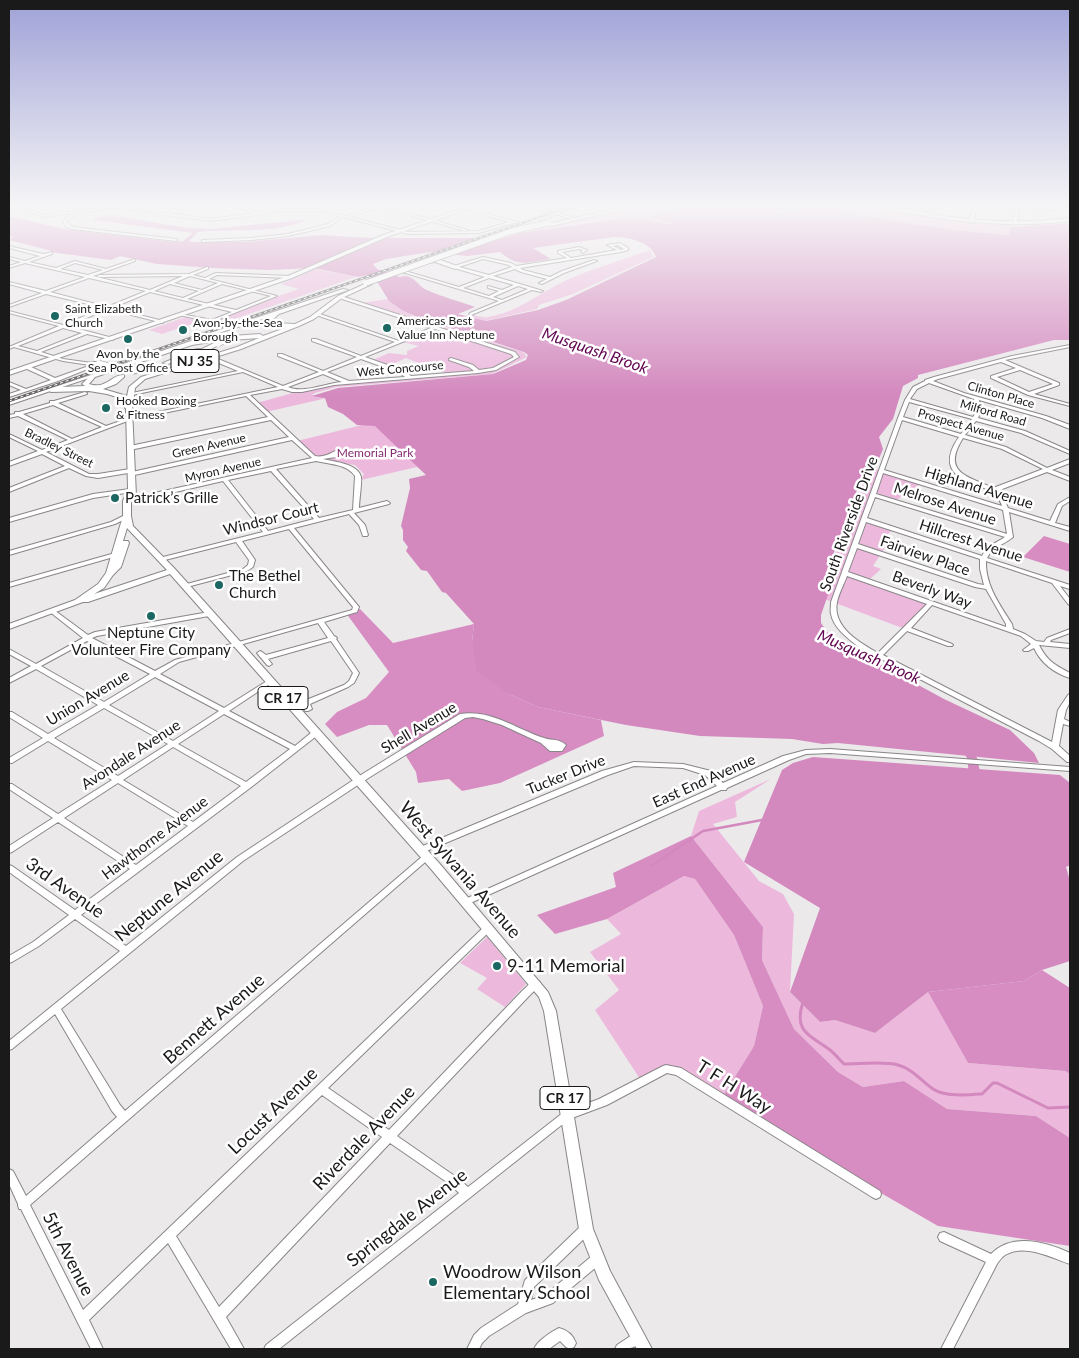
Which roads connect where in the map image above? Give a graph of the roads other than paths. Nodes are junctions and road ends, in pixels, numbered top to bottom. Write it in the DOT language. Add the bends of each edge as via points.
graph roads {
  1 [pos="58,269"];
  2 [pos="203,269"];
  3 [pos="307,269"];
  4 [pos="397,269"];
  5 [pos="404,269"];
  6 [pos="411,269"];
  7 [pos="464,269"];
  8 [pos="511,269"];
  9 [pos="518,269"];
  10 [pos="573,269"];
  11 [pos="106,270"];
  12 [pos="404,272"];
  13 [pos="189,275"];
  14 [pos="89,276"];
  15 [pos="488,276"];
  16 [pos="290,277"];
  17 [pos="549,278"];
  18 [pos="205,279"];
  19 [pos="541,282"];
  20 [pos="169,283"];
  21 [pos="222,283"];
  22 [pos="366,283"];
  23 [pos="9,284"];
  24 [pos="517,285"];
  25 [pos="490,287"];
  26 [pos="459,288"];
  27 [pos="531,289"];
  28 [pos="253,290"];
  29 [pos="149,291"];
  30 [pos="203,291"];
  31 [pos="503,291"];
  32 [pos="541,291"];
  33 [pos="45,293"];
  34 [pos="340,297"];
  35 [pos="488,297"];
  36 [pos="183,299"];
  37 [pos="312,300"];
  38 [pos="503,301"];
  39 [pos="299,304"];
  40 [pos="207,305"];
  41 [pos="9,306"];
  42 [pos="328,306"];
  43 [pos="107,308"];
  44 [pos="281,310"];
  45 [pos="235,311"];
  46 [pos="9,312"];
  47 [pos="317,314"];
  48 [pos="471,314"];
  49 [pos="181,316"];
  50 [pos="160,322"];
  51 [pos="62,326"];
  52 [pos="298,326"];
  53 [pos="435,328"];
  54 [pos="85,332"];
  55 [pos="280,332"];
  56 [pos="109,339"];
  57 [pos="314,340"];
  58 [pos="399,342"];
  59 [pos="218,343"];
  60 [pos="10,346"];
  61 [pos="1070,346"];
  62 [pos="230,350"];
  63 [pos="36,352"];
  64 [pos="280,355"];
  65 [pos="147,357"];
  66 [pos="209,357"];
  67 [pos="361,357"];
  68 [pos="56,358"];
  69 [pos="451,359"];
  70 [pos="1002,360"];
  71 [pos="93,365"];
  72 [pos="157,366"];
  73 [pos="29,368"];
  74 [pos="1021,368"];
  75 [pos="243,371"];
  76 [pos="323,372"];
  77 [pos="478,372"];
  78 [pos="121,373"];
  79 [pos="9,374"];
  80 [pos="93,376"];
  81 [pos="410,378"];
  82 [pos="56,380"];
  83 [pos="927,381"];
  84 [pos="9,383"];
  85 [pos="349,383"];
  86 [pos="286,386"];
  87 [pos="126,387"];
  88 [pos="25,390"];
  89 [pos="51,390"];
  90 [pos="85,393"];
  91 [pos="246,394"];
  92 [pos="1030,394"];
  93 [pos="9,396"];
  94 [pos="129,396"];
  95 [pos="976,399"];
  96 [pos="906,400"];
  97 [pos="52,402"];
  98 [pos="9,404"];
  99 [pos="1070,405"];
  100 [pos="129,408"];
  101 [pos="17,413"];
  102 [pos="9,416"];
  103 [pos="272,418"];
  104 [pos="900,418"];
  105 [pos="975,418"];
  106 [pos="129,419"];
  107 [pos="105,427"];
  108 [pos="1070,427"];
  109 [pos="9,435"];
  110 [pos="961,435"];
  111 [pos="293,438"];
  112 [pos="71,440"];
  113 [pos="130,448"];
  114 [pos="41,452"];
  115 [pos="1070,453"];
  116 [pos="334,455"];
  117 [pos="317,459"];
  118 [pos="1070,461"];
  119 [pos="9,464"];
  120 [pos="69,466"];
  121 [pos="274,469"];
  122 [pos="1047,470"];
  123 [pos="881,471"];
  124 [pos="130,473"];
  125 [pos="1070,479"];
  126 [pos="226,480"];
  127 [pos="9,490"];
  128 [pos="993,490"];
  129 [pos="130,491"];
  130 [pos="873,495"];
  131 [pos="1070,499"];
  132 [pos="132,500"];
  133 [pos="387,503"];
  134 [pos="1004,509"];
  135 [pos="353,511"];
  136 [pos="130,516"];
  137 [pos="864,519"];
  138 [pos="9,520"];
  139 [pos="317,520"];
  140 [pos="113,523"];
  141 [pos="1052,524"];
  142 [pos="128,526"];
  143 [pos="290,527"];
  144 [pos="1070,529"];
  145 [pos="267,533"];
  146 [pos="366,535"];
  147 [pos="141,537"];
  148 [pos="1010,537"];
  149 [pos="238,540"];
  150 [pos="855,546"];
  151 [pos="9,553"];
  152 [pos="115,555"];
  153 [pos="984,558"];
  154 [pos="161,559"];
  155 [pos="172,571"];
  156 [pos="110,573"];
  157 [pos="845,573"];
  158 [pos="1053,581"];
  159 [pos="9,585"];
  160 [pos="101,586"];
  161 [pos="185,586"];
  162 [pos="1070,587"];
  163 [pos="988,588"];
  164 [pos="116,590"];
  165 [pos="78,602"];
  166 [pos="931,603"];
  167 [pos="1070,603"];
  168 [pos="52,611"];
  169 [pos="209,614"];
  170 [pos="320,621"];
  171 [pos="9,628"];
  172 [pos="906,628"];
  173 [pos="1010,630"];
  174 [pos="1070,631"];
  175 [pos="87,638"];
  176 [pos="334,638"];
  177 [pos="1036,643"];
  178 [pos="1046,644"];
  179 [pos="236,645"];
  180 [pos="950,645"];
  181 [pos="1070,646"];
  182 [pos="1026,650"];
  183 [pos="9,652"];
  184 [pos="879,656"];
  185 [pos="265,659"];
  186 [pos="36,666"];
  187 [pos="156,674"];
  188 [pos="1070,676"];
  189 [pos="9,681"];
  190 [pos="269,682"];
  191 [pos="1070,696"];
  192 [pos="298,698"];
  193 [pos="104,705"];
  194 [pos="225,711"];
  195 [pos="9,714"];
  196 [pos="1060,720"];
  197 [pos="1070,724"];
  198 [pos="315,734"];
  199 [pos="48,738"];
  200 [pos="544,741"];
  201 [pos="173,744"];
  202 [pos="1055,747"];
  203 [pos="295,749"];
  204 [pos="1070,760"];
  205 [pos="9,761"];
  206 [pos="1070,769"];
  207 [pos="118,780"];
  208 [pos="358,781"];
  209 [pos="9,786"];
  210 [pos="247,786"];
  211 [pos="723,788"];
  212 [pos="59,818"];
  213 [pos="193,825"];
  214 [pos="9,850"];
  215 [pos="424,854"];
  216 [pos="9,868"];
  217 [pos="136,869"];
  218 [pos="466,902"];
  219 [pos="75,915"];
  220 [pos="488,928"];
  221 [pos="126,951"];
  222 [pos="9,960"];
  223 [pos="536,984"];
  224 [pos="56,1008"];
  225 [pos="9,1046"];
  226 [pos="321,1088"];
  227 [pos="568,1115"];
  228 [pos="124,1118"];
  229 [pos="389,1136"];
  230 [pos="9,1174"];
  231 [pos="467,1193"];
  232 [pos="876,1194"];
  233 [pos="23,1205"];
  234 [pos="586,1229"];
  235 [pos="169,1234"];
  236 [pos="944,1237"];
  237 [pos="1070,1259"];
  238 [pos="596,1260"];
  239 [pos="993,1260"];
  240 [pos="523,1308"];
  241 [pos="218,1317"];
  242 [pos="82,1319"];
  243 [pos="638,1337"];
  244 [pos="570,1343"];
  245 [pos="97,1349"];
  246 [pos="238,1349"];
  247 [pos="270,1349"];
  248 [pos="473,1349"];
  249 [pos="540,1349"];
  250 [pos="621,1349"];
  251 [pos="645,1349"];
  252 [pos="947,1349"];
  1 -- 14 [label="street"];
  2 -- 13 [label="street"];
  3 -- 16 [label="main road"];
  4 -- 22 [label="highway, bridge"];
  5 -- 22 [label="highway, NJ 35, bridge"];
  6 -- 12 [label="highway, NJ 35, bridge"];
  7 -- 15 [label="street"];
  8 -- 15 [label="street"];
  9 -- 17 [label="street"];
  10 -- 17 [label="street"];
  11 -- 14 [label="street"];
  12 -- 22 [label="highway, NJ 35, bridge"];
  12 -- 26 [label="street"];
  13 -- 14 [label="street"];
  13 -- 18 [label="street"];
  13 -- 20 [label="street"];
  14 -- 29 [label="street"];
  14 -- 33 [label="street"];
  15 -- 24 [label="street"];
  15 -- 26 [label="street"];
  16 -- 18 [label="street" via="216,274"];
  16 -- 28 [label="main road"];
  17 -- 19 [label="street"];
  18 -- 21 [label="street"];
  20 -- 29 [label="street"];
  20 -- 30 [label="street"];
  21 -- 28 [label="street"];
  21 -- 30 [label="street"];
  22 -- 34 [label="highway, NJ 35"];
  22 -- 37 [label="highway, NJ 35"];
  22 -- 39 [label="highway"];
  23 -- 33 [label="street"];
  24 -- 27 [label="street"];
  24 -- 31 [label="street"];
  25 -- 31 [label="street"];
  26 -- 35 [label="street"];
  27 -- 32 [label="street"];
  27 -- 38 [label="street"];
  28 -- 40 [label="main road"];
  28 -- 45 [label="street" via="275,296"];
  29 -- 36 [label="street"];
  29 -- 43 [label="street"];
  30 -- 36 [label="street"];
  31 -- 35 [label="street"];
  33 -- 41 [label="street"];
  33 -- 43 [label="street"];
  34 -- 42 [label="highway, NJ 35"];
  34 -- 53 [label="street"];
  35 -- 38 [label="street"];
  36 -- 40 [label="street"];
  37 -- 39 [label="highway, NJ 35"];
  37 -- 42 [label="highway" via="325,300 329,302"];
  38 -- 48 [label="street"];
  39 -- 44 [label="highway, NJ 35"];
  40 -- 45 [label="street"];
  40 -- 49 [label="main road"];
  40 -- 50 [label="main road"];
  42 -- 47 [label="highway, NJ 35"];
  43 -- 50 [label="street"];
  43 -- 51 [label="street"];
  44 -- 52 [label="highway" via="269,319 270,325"];
  44 -- 59 [label="highway, NJ 35, bridge"];
  44 -- 65 [label="highway"];
  45 -- 49 [label="street" via="208,322"];
  46 -- 51 [label="street"];
  47 -- 52 [label="highway, NJ 35"];
  47 -- 58 [label="street"];
  49 -- 50 [label="main road"];
  50 -- 56 [label="main road"];
  51 -- 54 [label="street"];
  51 -- 60 [label="street"];
  52 -- 55 [label="highway, NJ 35"];
  53 -- 58 [label="street"];
  53 -- 77 [label="street, West Concourse" via="517,357 496,368"];
  54 -- 56 [label="street"];
  54 -- 63 [label="street"];
  55 -- 62 [label="highway, NJ 35"];
  55 -- 65 [label="highway" via="204,341"];
  56 -- 68 [label="main road"];
  57 -- 67 [label="street"];
  58 -- 67 [label="street"];
  59 -- 72 [label="highway"];
  59 -- 87 [label="highway, NJ 35" via="189,359 143,374"];
  60 -- 63 [label="street"];
  61 -- 70 [label="street, South Riverside Drive"];
  62 -- 66 [label="highway, NJ 35"];
  62 -- 72 [label="highway" via="235,345 233,342 208,342 189,347"];
  63 -- 68 [label="street"];
  64 -- 76 [label="street"];
  65 -- 80 [label="highway"];
  66 -- 75 [label="street"];
  66 -- 94 [label="highway, NJ 35" via="147,376 134,384"];
  67 -- 76 [label="street"];
  67 -- 81 [label="street"];
  68 -- 71 [label="street"];
  68 -- 73 [label="main road"];
  68 -- 79 [label="main road"];
  69 -- 77 [label="street"];
  70 -- 74 [label="street"];
  70 -- 83 [label="street, South Riverside Drive"];
  71 -- 78 [label="highway, bridge"];
  71 -- 82 [label="street"];
  72 -- 78 [label="highway"];
  73 -- 79 [label="main road"];
  73 -- 82 [label="street"];
  74 -- 92 [label="street" via="1057,384"];
  74 -- 92 [label="street" via="993,377"];
  75 -- 86 [label="street"];
  75 -- 94 [label="street"];
  76 -- 85 [label="street"];
  76 -- 86 [label="street"];
  77 -- 81 [label="street, West Concourse"];
  78 -- 80 [label="highway" via="106,386 94,388 84,384"];
  78 -- 87 [label="highway"];
  80 -- 89 [label="street"];
  81 -- 85 [label="street, West Concourse"];
  82 -- 88 [label="street"];
  83 -- 95 [label="street, Clinton Place"];
  83 -- 96 [label="street, South Riverside Drive" via="915,388"];
  84 -- 88 [label="street"];
  85 -- 86 [label="street, West Concourse" via="302,391"];
  86 -- 91 [label="street"];
  87 -- 94 [label="highway"];
  88 -- 93 [label="street"];
  89 -- 94 [label="highway" via="81,388"];
  89 -- 98 [label="street"];
  90 -- 97 [label="street"];
  91 -- 103 [label="street"];
  91 -- 106 [label="street"];
  92 -- 99 [label="street"];
  94 -- 100 [label="highway"];
  95 -- 105 [label="street" via="980,408"];
  95 -- 108 [label="street, Clinton Place"];
  96 -- 104 [label="street, South Riverside Drive"];
  96 -- 105 [label="street, Milford Road"];
  97 -- 101 [label="street"];
  97 -- 107 [label="street"];
  100 -- 106 [label="main road"];
  101 -- 102 [label="street"];
  101 -- 112 [label="street"];
  103 -- 111 [label="street"];
  103 -- 113 [label="street"];
  104 -- 110 [label="street, Prospect Avenue"];
  104 -- 123 [label="street, South Riverside Drive"];
  105 -- 110 [label="street"];
  105 -- 115 [label="street, Milford Road" via="1033,435"];
  106 -- 107 [label="street"];
  106 -- 113 [label="main road"];
  107 -- 112 [label="street"];
  109 -- 114 [label="street, Bradley Street"];
  110 -- 122 [label="street, Prospect Avenue" via="1004,448"];
  110 -- 128 [label="street" via="953,455 954,468 962,477"];
  111 -- 117 [label="street"];
  111 -- 124 [label="street, Green Avenue"];
  112 -- 114 [label="street"];
  113 -- 124 [label="main road"];
  114 -- 119 [label="street"];
  114 -- 120 [label="street, Bradley Street"];
  116 -- 117 [label="street, Myron Avenue"];
  117 -- 121 [label="street, Myron Avenue"];
  117 -- 135 [label="street" via="346,466 358,476"];
  118 -- 122 [label="street"];
  120 -- 124 [label="street, Bradley Street" via="92,476"];
  120 -- 127 [label="street"];
  121 -- 126 [label="street, Myron Avenue"];
  121 -- 139 [label="street"];
  122 -- 125 [label="street, Prospect Avenue"];
  122 -- 128 [label="street"];
  123 -- 130 [label="street, South Riverside Drive"];
  123 -- 134 [label="street, Highland Avenue"];
  124 -- 129 [label="main road"];
  126 -- 132 [label="street, Myron Avenue"];
  126 -- 145 [label="street"];
  128 -- 134 [label="street" via="1001,498"];
  129 -- 132 [label="main road"];
  129 -- 136 [label="main road" via="127,500"];
  129 -- 138 [label="street" via="94,496"];
  130 -- 137 [label="street, South Riverside Drive"];
  130 -- 148 [label="street, Melrose Avenue"];
  131 -- 141 [label="street" via="1060,505"];
  132 -- 136 [label="main road"];
  133 -- 135 [label="street, Windsor Court"];
  134 -- 141 [label="street, Highland Avenue"];
  134 -- 148 [label="street"];
  135 -- 139 [label="street, Windsor Court"];
  135 -- 146 [label="street"];
  136 -- 140 [label="street"];
  136 -- 142 [label="main road"];
  136 -- 147 [label="main road, West Sylvania Avenue / CR 17"];
  137 -- 150 [label="street, South Riverside Drive"];
  137 -- 153 [label="street, Hillcrest Avenue"];
  139 -- 143 [label="street, Windsor Court"];
  140 -- 142 [label="street"];
  140 -- 151 [label="street"];
  141 -- 144 [label="street, Highland Avenue"];
  142 -- 147 [label="main road, West Sylvania Avenue / CR 17"];
  142 -- 152 [label="main road"];
  142 -- 156 [label="main road" via="117,567"];
  143 -- 145 [label="street, Windsor Court"];
  143 -- 170 [label="street, Union Avenue" via="356,607 355,611"];
  145 -- 149 [label="street, Windsor Court"];
  147 -- 154 [label="main road, West Sylvania Avenue / CR 17"];
  148 -- 153 [label="street" via="991,548"];
  149 -- 154 [label="street, Windsor Court"];
  149 -- 161 [label="street" via="252,560 252,566"];
  150 -- 157 [label="street, South Riverside Drive"];
  150 -- 163 [label="street, Fairview Place"];
  152 -- 156 [label="main road"];
  152 -- 159 [label="street"];
  153 -- 158 [label="street, Hillcrest Avenue"];
  153 -- 163 [label="street"];
  154 -- 155 [label="main road, West Sylvania Avenue / CR 17"];
  155 -- 161 [label="main road, West Sylvania Avenue / CR 17"];
  155 -- 164 [label="main road"];
  156 -- 160 [label="main road"];
  157 -- 166 [label="street, Beverly Way"];
  157 -- 184 [label="street, South Riverside Drive" via="834,602 836,618 850,638"];
  158 -- 162 [label="street, Hillcrest Avenue"];
  158 -- 167 [label="street"];
  160 -- 164 [label="main road"];
  160 -- 165 [label="main road"];
  161 -- 169 [label="main road, West Sylvania Avenue / CR 17"];
  163 -- 173 [label="street"];
  164 -- 165 [label="main road"];
  165 -- 168 [label="main road"];
  166 -- 172 [label="street"];
  166 -- 173 [label="street, Beverly Way"];
  168 -- 171 [label="main road"];
  168 -- 175 [label="street"];
  169 -- 175 [label="street"];
  169 -- 179 [label="main road, West Sylvania Avenue / CR 17"];
  170 -- 176 [label="street"];
  170 -- 179 [label="street, Union Avenue"];
  172 -- 180 [label="street"];
  172 -- 184 [label="street"];
  173 -- 177 [label="street, Beverly Way"];
  174 -- 178 [label="street" via="1049,639"];
  175 -- 186 [label="street"];
  175 -- 187 [label="street"];
  176 -- 185 [label="street"];
  176 -- 192 [label="street" via="356,673 350,684 307,706"];
  177 -- 178 [label="street"];
  177 -- 182 [label="street"];
  177 -- 188 [label="street" via="1044,660"];
  178 -- 181 [label="street"];
  179 -- 187 [label="street, Union Avenue" via="183,659"];
  179 -- 190 [label="main road, West Sylvania Avenue / CR 17"];
  183 -- 186 [label="street"];
  184 -- 202 [label="street, South Riverside Drive"];
  186 -- 189 [label="street"];
  186 -- 193 [label="street"];
  187 -- 193 [label="street, Union Avenue"];
  187 -- 194 [label="street"];
  190 -- 194 [label="street, Avondale Avenue"];
  190 -- 198 [label="main road, West Sylvania Avenue / CR 17"];
  191 -- 196 [label="street"];
  193 -- 199 [label="street, Union Avenue"];
  193 -- 201 [label="street"];
  194 -- 201 [label="street, Avondale Avenue"];
  194 -- 203 [label="street"];
  195 -- 199 [label="street"];
  196 -- 197 [label="street"];
  196 -- 202 [label="street"];
  198 -- 203 [label="street, Hawthorne Avenue"];
  198 -- 208 [label="main road, West Sylvania Avenue / CR 17"];
  199 -- 205 [label="street, Union Avenue"];
  199 -- 207 [label="street"];
  200 -- 208 [label="street, Shell Avenue" via="475,715 463,716"];
  201 -- 207 [label="street, Avondale Avenue"];
  201 -- 210 [label="street"];
  202 -- 204 [label="street, South Riverside Drive"];
  203 -- 210 [label="street, Hawthorne Avenue"];
  206 -- 211 [label="street, East End Avenue" via="813,751 786,758"];
  207 -- 212 [label="street, Avondale Avenue"];
  207 -- 213 [label="street"];
  208 -- 215 [label="main road, West Sylvania Avenue / CR 17"];
  208 -- 221 [label="street, Neptune Avenue" via="240,859"];
  209 -- 212 [label="street"];
  210 -- 213 [label="street, Hawthorne Avenue"];
  211 -- 215 [label="street, Tucker Drive" via="711,775 697,769 634,764 605,773"];
  211 -- 218 [label="street, East End Avenue"];
  212 -- 214 [label="street, Avondale Avenue"];
  212 -- 217 [label="street"];
  213 -- 217 [label="street, Hawthorne Avenue"];
  215 -- 218 [label="main road, West Sylvania Avenue / CR 17"];
  215 -- 228 [label="street, Bennett Avenue"];
  216 -- 219 [label="street, 3rd Avenue"];
  217 -- 219 [label="street, Hawthorne Avenue"];
  218 -- 220 [label="main road, West Sylvania Avenue / CR 17"];
  219 -- 221 [label="street, 3rd Avenue"];
  219 -- 222 [label="street, Hawthorne Avenue"];
  220 -- 223 [label="main road, West Sylvania Avenue / CR 17"];
  220 -- 226 [label="street, Locust Avenue"];
  221 -- 224 [label="street, Neptune Avenue"];
  223 -- 227 [label="main road, West Sylvania Avenue / CR 17" via="550,1011"];
  223 -- 229 [label="street, Riverdale Avenue"];
  224 -- 225 [label="street, Neptune Avenue"];
  224 -- 228 [label="street"];
  226 -- 229 [label="street"];
  226 -- 235 [label="street, Locust Avenue"];
  227 -- 231 [label="street, Springdale Avenue"];
  227 -- 232 [label="street, T F H Way" via="603,1102 661,1070 674,1070"];
  227 -- 234 [label="main road, West Sylvania Avenue / CR 17"];
  228 -- 233 [label="street, Bennett Avenue"];
  229 -- 231 [label="street"];
  229 -- 241 [label="street, Riverdale Avenue"];
  230 -- 233 [label="street, 5th Avenue"];
  231 -- 247 [label="street, Springdale Avenue"];
  233 -- 242 [label="street, 5th Avenue"];
  234 -- 238 [label="main road, West Sylvania Avenue / CR 17"];
  234 -- 240 [label="street" via="529,1284"];
  235 -- 241 [label="street"];
  235 -- 242 [label="street, Locust Avenue"];
  236 -- 239 [label="street"];
  237 -- 239 [label="street" via="1047,1250 1021,1247 1003,1250"];
  238 -- 240 [label="street" via="549,1298"];
  238 -- 243 [label="main road, West Sylvania Avenue / CR 17"];
  239 -- 252 [label="street"];
  240 -- 248 [label="street" via="485,1332"];
  241 -- 246 [label="street"];
  242 -- 245 [label="street, 5th Avenue"];
  243 -- 250 [label="street"];
  243 -- 251 [label="main road, West Sylvania Avenue / CR 17"];
  244 -- 249 [label="street" via="558,1334"];
}
